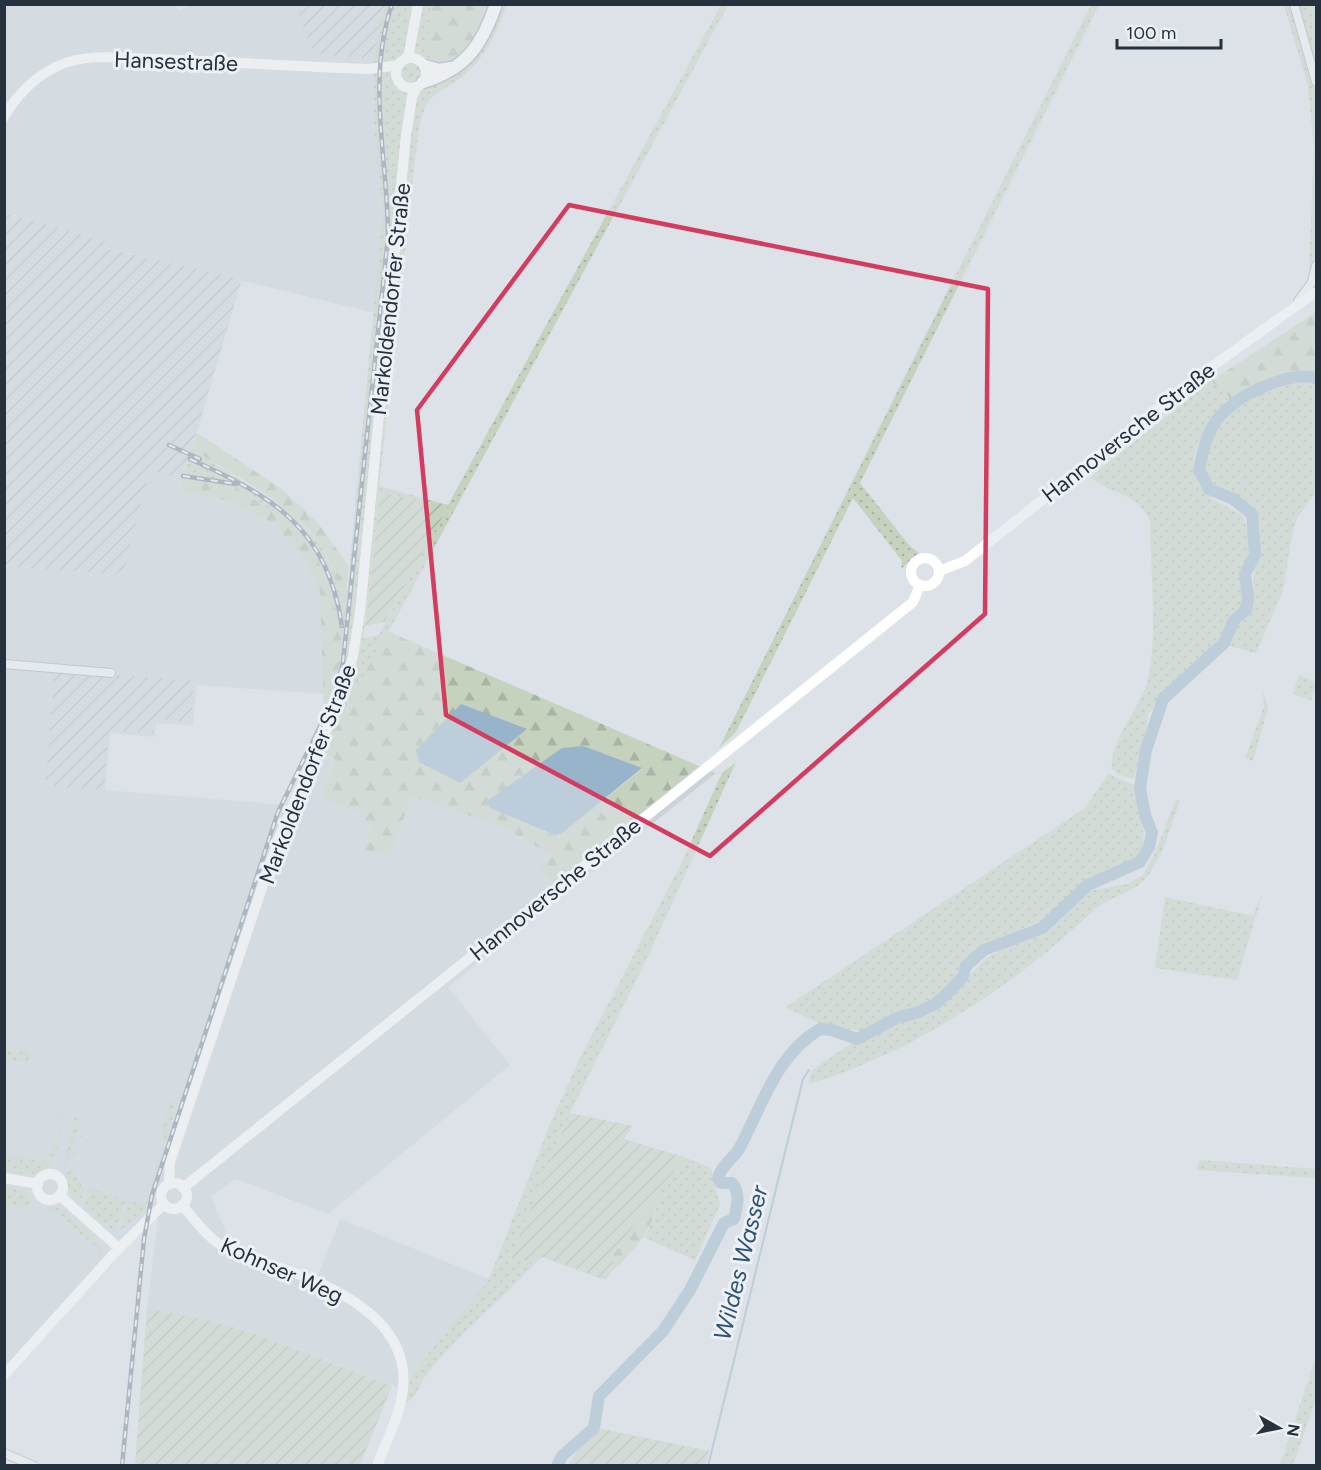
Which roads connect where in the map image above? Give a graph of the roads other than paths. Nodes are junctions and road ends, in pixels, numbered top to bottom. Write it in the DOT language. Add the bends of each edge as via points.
graph roads {
  1 [pos="418,4"];
  2 [pos="496,4"];
  3 [pos="1294,4"];
  4 [pos="413,62"];
  5 [pos="455,67"];
  6 [pos="369,69"];
  7 [pos="1317,82"];
  8 [pos="411,83"];
  9 [pos="4,117"];
  10 [pos="1317,266"];
  11 [pos="1316,272"];
  12 [pos="1317,292"];
  13 [pos="1295,305"];
  14 [pos="939,571"];
  15 [pos="920,585"];
  16 [pos="4,664"];
  17 [pos="111,673"];
  18 [pos="4,1178"];
  19 [pos="38,1184"];
  20 [pos="169,1185"];
  21 [pos="183,1188"];
  22 [pos="59,1196"];
  23 [pos="164,1203"];
  24 [pos="183,1205"];
  25 [pos="119,1248"];
  26 [pos="4,1375"];
  27 [pos="4,1453"];
  28 [pos="30,1465"];
  29 [pos="377,1466"];
  1 -- 4 [label="main road"];
  2 -- 5 [label="main road" via="475,49"];
  3 -- 7 [label="street"];
  4 -- 5 [label="main road" via="439,70"];
  4 -- 6 [label="main road, Hansestraße"];
  4 -- 8 [label="main road"];
  4 -- 8 [label="main road"];
  5 -- 8 [label="main road" via="444,76"];
  6 -- 8 [label="main road, Hansestraße"];
  6 -- 9 [label="main road, Hansestraße" via="81,59 39,77"];
  8 -- 20 [label="main road, Markoldendorfer Straße" via="360,612 349,676 279,837 170,1162"];
  10 -- 11 [label="street"];
  11 -- 13 [label="street"];
  12 -- 13 [label="main road, Hannoversche Straße"];
  13 -- 14 [label="main road, Hannoversche Straße" via="965,561"];
  14 -- 15 [label="main road, Hannoversche Straße" via="932,584"];
  14 -- 15 [label="main road" via="936,562 928,558 916,561 911,574"];
  15 -- 21 [label="main road, Hannoversche Straße" via="913,602"];
  16 -- 17 [label="street"];
  18 -- 19 [label="main road"];
  19 -- 22 [label="main road" via="39,1194 44,1198"];
  19 -- 22 [label="main road" via="46,1175 55,1175 62,1184"];
  20 -- 21 [label="main road"];
  20 -- 23 [label="main road" via="162,1193"];
  21 -- 24 [label="main road" via="187,1196"];
  22 -- 25 [label="main road"];
  23 -- 24 [label="main road" via="171,1209"];
  23 -- 25 [label="main road"];
  24 -- 29 [label="main road, Kohnser Weg" via="214,1241 337,1292 372,1315 389,1332 401,1360 403,1390"];
  25 -- 26 [label="main road"];
  27 -- 28 [label="street"];
}
